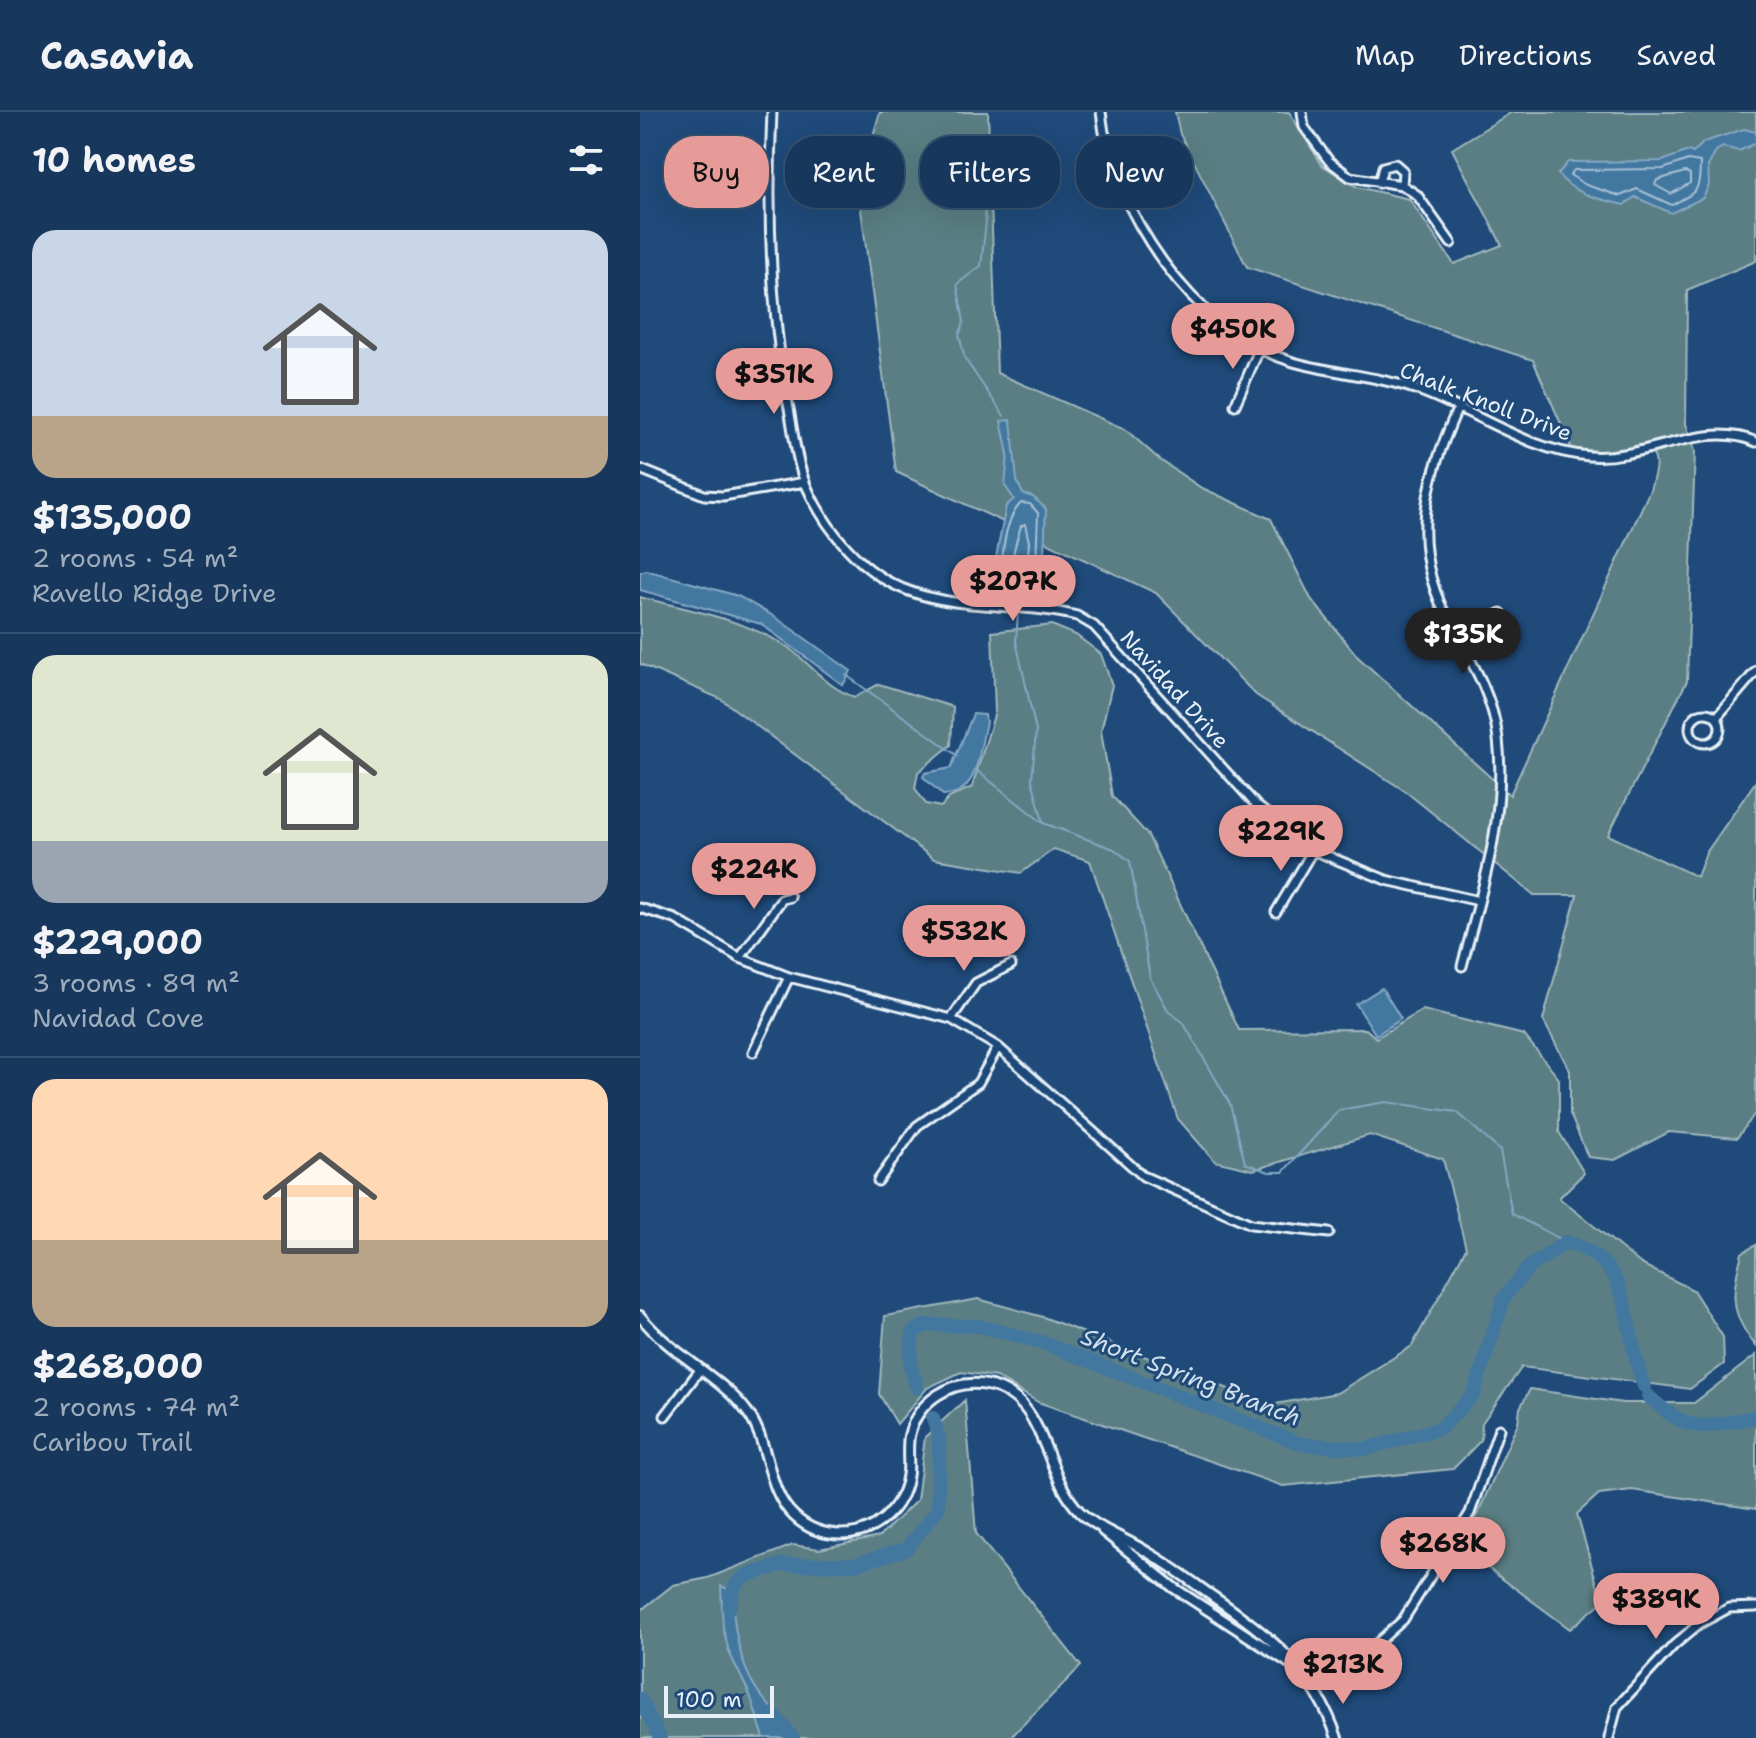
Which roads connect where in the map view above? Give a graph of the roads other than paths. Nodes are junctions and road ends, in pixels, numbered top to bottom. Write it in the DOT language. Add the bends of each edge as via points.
graph roads {
  1 [pos="772,112"];
  2 [pos="1101,112"];
  3 [pos="1302,112"];
  4 [pos="1379,183"];
  5 [pos="1402,185"];
  6 [pos="1451,243"];
  7 [pos="1259,350"];
  8 [pos="1235,405"];
  9 [pos="1458,407"];
  10 [pos="1756,442"];
  11 [pos="640,469"];
  12 [pos="805,482"];
  13 [pos="1501,613"];
  14 [pos="1459,639"];
  15 [pos="1756,671"];
  16 [pos="1716,718"];
  17 [pos="1313,850"];
  18 [pos="790,897"];
  19 [pos="1479,901"];
  20 [pos="640,908"];
  21 [pos="1276,912"];
  22 [pos="740,958"];
  23 [pos="1011,965"];
  24 [pos="1462,966"];
  25 [pos="789,977"];
  26 [pos="951,1019"];
  27 [pos="998,1047"];
  28 [pos="753,1052"];
  29 [pos="878,1181"];
  30 [pos="1329,1233"];
  31 [pos="640,1316"];
  32 [pos="699,1371"];
  33 [pos="665,1416"];
  34 [pos="1499,1429"];
  35 [pos="1098,1526"];
  36 [pos="1756,1607"];
  37 [pos="1243,1617"];
  38 [pos="1237,1628"];
  39 [pos="1304,1673"];
  40 [pos="1315,1687"];
  41 [pos="1337,1738"];
  42 [pos="1609,1738"];
  1 -- 12 [label="street, Navidad Drive" via="768,194 779,359"];
  2 -- 7 [label="street, Chalk Knoll Drive" via="1113,170 1161,258 1202,306"];
  3 -- 4 [label="street" via="1312,140 1329,161 1350,177"];
  4 -- 5 [label="street"];
  4 -- 5 [label="street" via="1383,167 1395,164 1403,171"];
  5 -- 6 [label="street" via="1417,195"];
  7 -- 8 [label="street"];
  7 -- 9 [label="street, Chalk Knoll Drive" via="1418,390"];
  9 -- 10 [label="street, Chalk Knoll Drive" via="1543,448 1578,455 1621,456 1722,435"];
  9 -- 14 [label="street" via="1430,477 1424,533 1435,591"];
  11 -- 12 [label="street" via="704,495"];
  12 -- 17 [label="street, Navidad Drive" via="830,528 872,570 909,591 969,604 1060,612 1094,626 1257,806"];
  13 -- 14 [label="street"];
  14 -- 19 [label="street" via="1486,689 1499,757 1490,854"];
  15 -- 16 [label="street"];
  16 -- 16 [label="street" via="1697,714 1691,722 1692,736 1705,743 1714,740 1720,727"];
  17 -- 19 [label="street, Navidad Drive" via="1386,880"];
  17 -- 21 [label="street"];
  18 -- 22 [label="street" via="782,899"];
  19 -- 24 [label="street"];
  20 -- 22 [label="street" via="675,919"];
  22 -- 25 [label="street"];
  23 -- 26 [label="street" via="976,983"];
  25 -- 26 [label="street"];
  25 -- 28 [label="street"];
  26 -- 27 [label="street"];
  27 -- 29 [label="street" via="978,1083 917,1126"];
  27 -- 30 [label="street" via="1143,1176 1251,1224"];
  31 -- 32 [label="street"];
  32 -- 33 [label="street"];
  32 -- 35 [label="street" via="725,1388 748,1413 785,1506 823,1533 855,1533 890,1514 903,1492 909,1438 920,1412 947,1389 973,1384 1000,1389 1026,1408 1058,1482"];
  34 -- 40 [label="street" via="1470,1513 1403,1620 1365,1654"];
  35 -- 37 [label="street" via="1147,1552"];
  35 -- 38 [label="street" via="1133,1558"];
  36 -- 42 [label="street" via="1729,1608 1674,1645 1617,1707"];
  37 -- 38 [label="street"];
  37 -- 39 [label="street"];
  38 -- 39 [label="street"];
  39 -- 40 [label="street"];
  40 -- 41 [label="street"];
}
